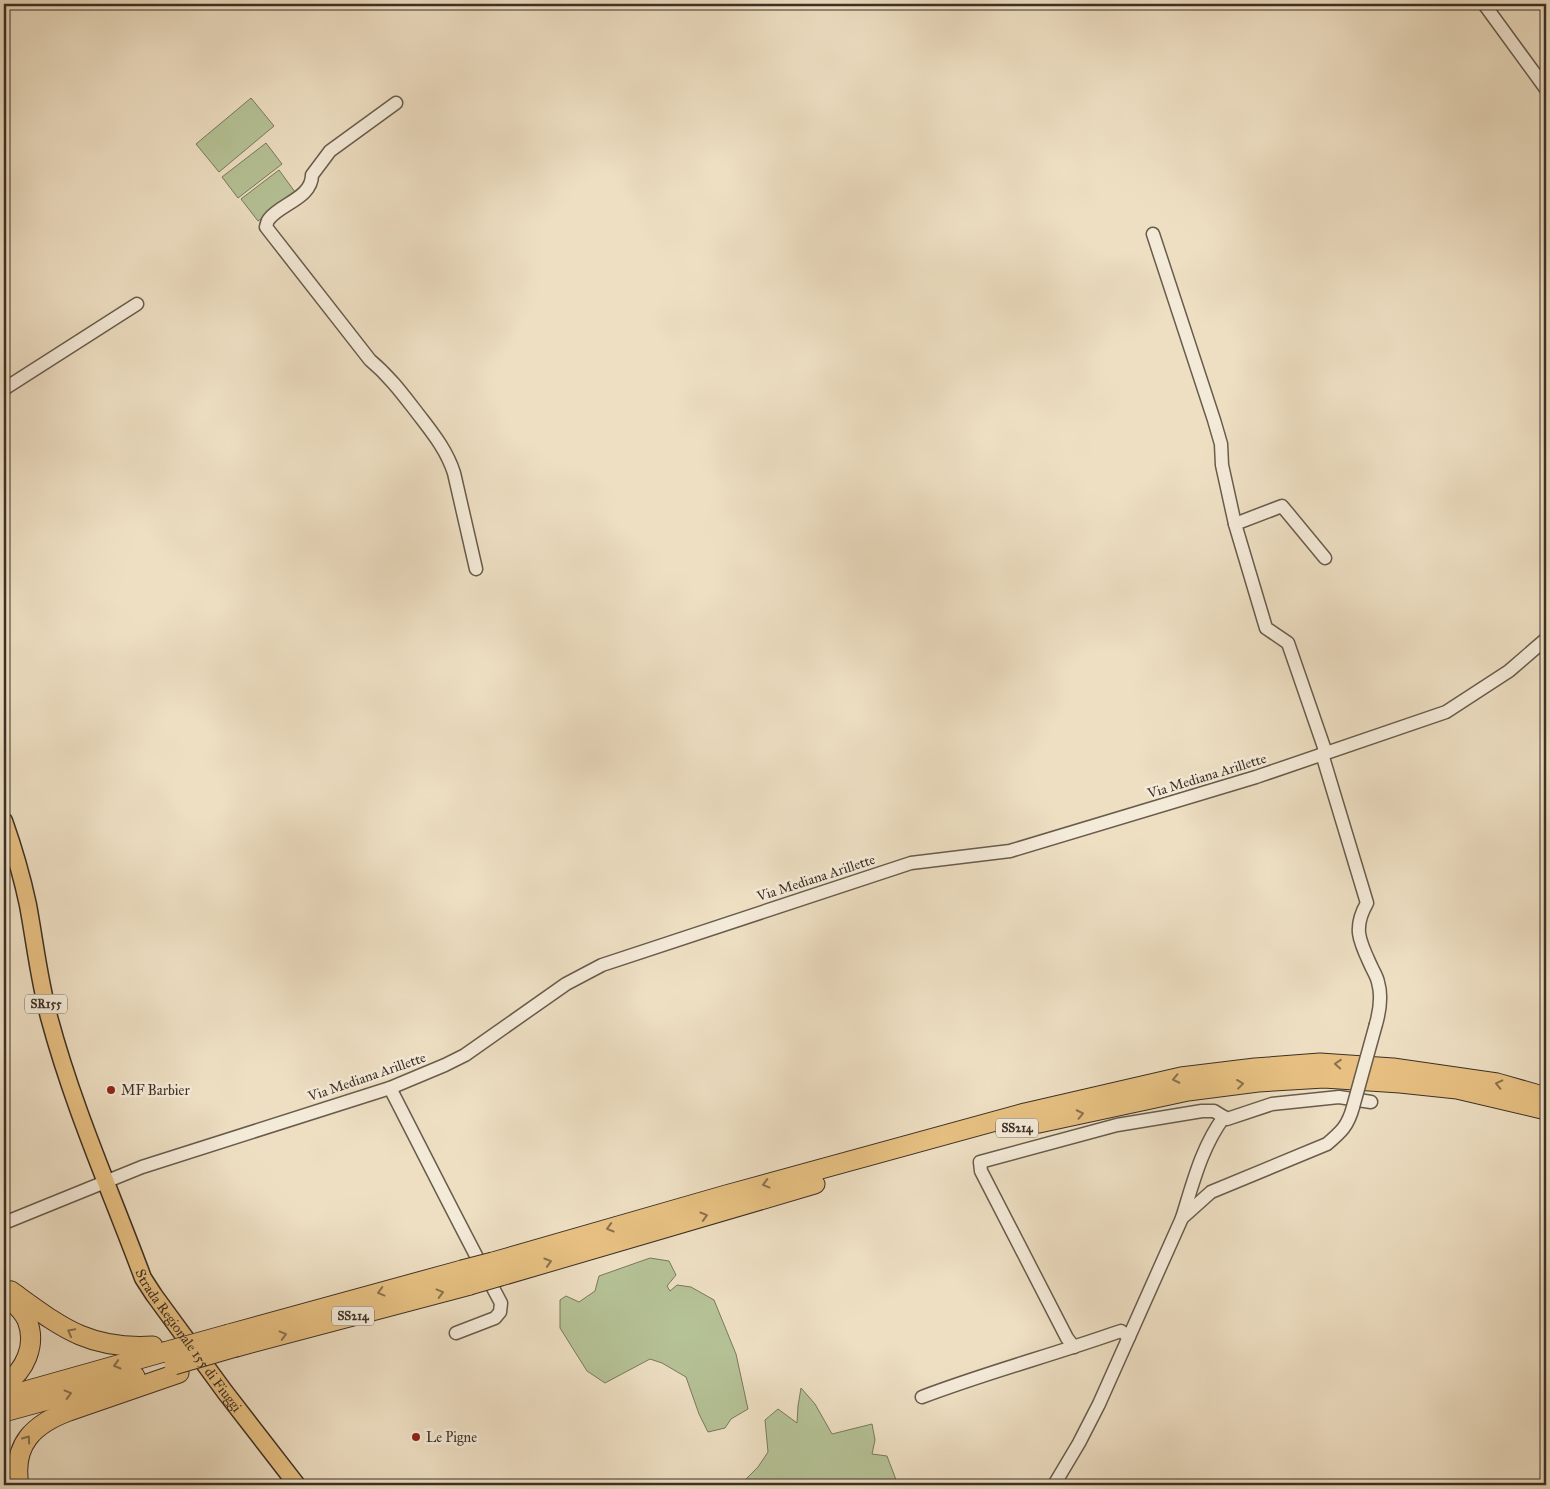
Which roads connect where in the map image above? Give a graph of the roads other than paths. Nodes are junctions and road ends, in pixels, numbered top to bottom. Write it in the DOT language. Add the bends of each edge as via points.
graph roads {
  1 [pos="1484,4"];
  2 [pos="1546,89"];
  3 [pos="396,103"];
  4 [pos="1153,234"];
  5 [pos="136,304"];
  6 [pos="4,389"];
  7 [pos="1235,524"];
  8 [pos="1325,558"];
  9 [pos="476,569"];
  10 [pos="1546,640"];
  11 [pos="1324,754"];
  12 [pos="4,821"];
  13 [pos="390,1088"];
  14 [pos="1546,1097"];
  15 [pos="1371,1102"];
  16 [pos="1546,1110"];
  17 [pos="1224,1117"];
  18 [pos="105,1182"];
  19 [pos="1182,1218"];
  20 [pos="4,1223"];
  21 [pos="497,1269"];
  22 [pos="4,1290"];
  23 [pos="456,1333"];
  24 [pos="1129,1337"];
  25 [pos="209,1347"];
  26 [pos="1074,1347"];
  27 [pos="167,1359"];
  28 [pos="4,1385"];
  29 [pos="4,1397"];
  30 [pos="922,1397"];
  31 [pos="4,1412"];
  32 [pos="19,1485"];
  33 [pos="297,1485"];
  34 [pos="1054,1485"];
  1 -- 2 [label="street"];
  3 -- 9 [label="street" via="330,151 312,175 312,182 305,191 269,219 266,227 440,444 454,473"];
  4 -- 7 [label="street" via="1221,444 1222,465"];
  5 -- 6 [label="street"];
  7 -- 8 [label="street" via="1282,506"];
  7 -- 11 [label="street" via="1266,628 1288,644"];
  10 -- 11 [label="street, Via Mediana Arillette" via="1509,671 1446,712"];
  11 -- 13 [label="street, Via Mediana Arillette" via="1010,851 911,864 602,965 566,984 465,1055"];
  11 -- 19 [label="street, bridge" via="1367,902 1358,926 1359,942 1378,981 1381,1005 1349,1122 1327,1144 1211,1192"];
  12 -- 18 [label="main road, SR155" via="22,877 37,969 65,1075"];
  13 -- 18 [label="street, Via Mediana Arillette" via="142,1167"];
  13 -- 23 [label="street" via="501,1303 495,1318"];
  14 -- 21 [label="highway, SS214, one-way" via="1497,1084 1403,1069 1320,1063 1181,1078 1025,1113 726,1195"];
  15 -- 17 [label="street" via="1339,1097 1272,1104 1227,1119"];
  21 -- 16 [label="highway, SS214, one-way" via="1030,1125 1188,1090 1333,1078 1457,1089"];
  17 -- 19 [label="street" via="1212,1132"];
  17 -- 26 [label="street" via="1214,1111 1202,1111 1126,1123 980,1162 980,1171"];
  18 -- 20 [label="street, Via Mediana Arillette"];
  18 -- 33 [label="main road, Strada Regionale 155 di Fiuggi / SR155" via="143,1278"];
  19 -- 24 [label="street"];
  21 -- 25 [label="highway, SS214, bridge"];
  27 -- 22 [label="highway, one-way" via="133,1347 110,1345 79,1336 12,1291"];
  22 -- 28 [label="highway" via="27,1320 30,1340 20,1371"];
  24 -- 26 [label="street" via="1120,1331"];
  24 -- 34 [label="street" via="1099,1404"];
  25 -- 27 [label="highway, SS214, bridge"];
  25 -- 27 [label="highway" via="191,1338"];
  26 -- 30 [label="street"];
  27 -- 29 [label="highway, SS214, one-way"];
  31 -- 27 [label="highway, SS214, one-way"];
  32 -- 27 [label="highway, one-way" via="18,1459 38,1426"];
}
